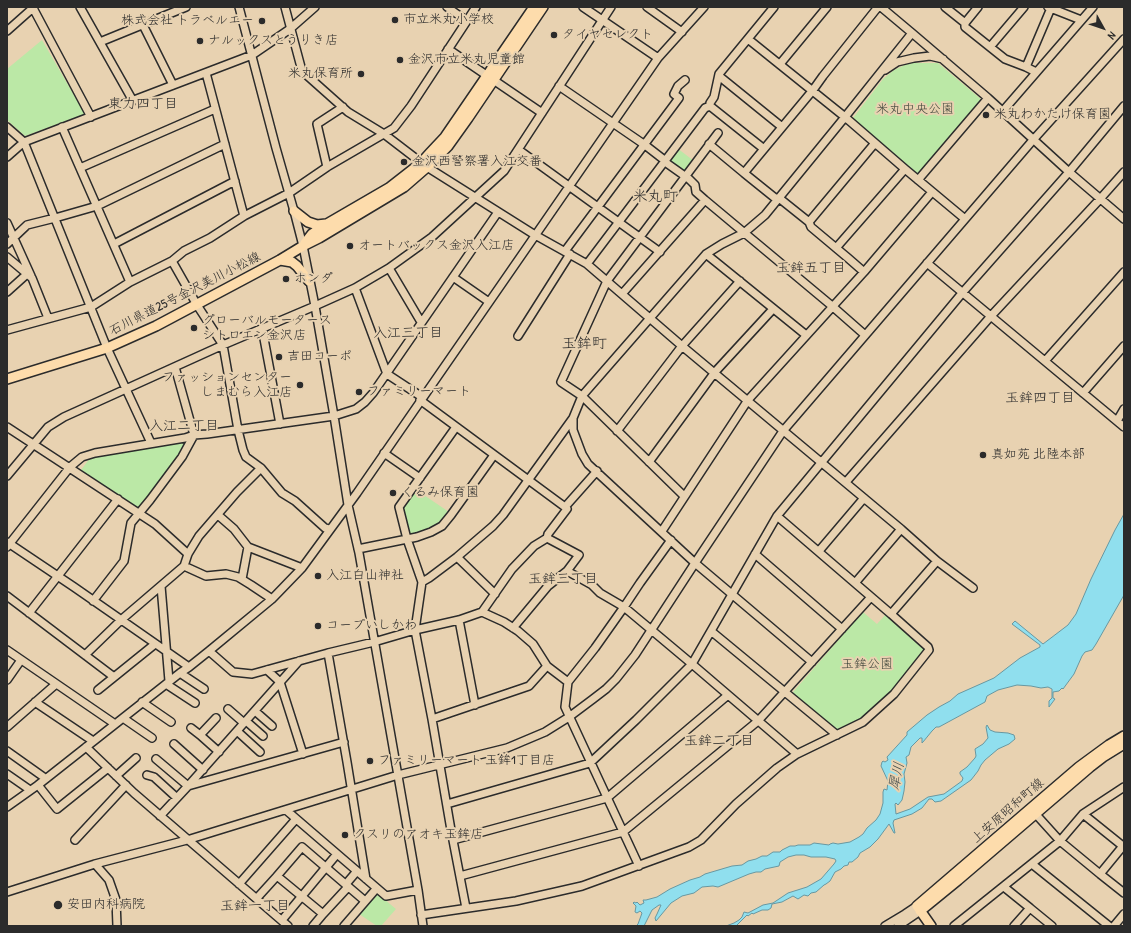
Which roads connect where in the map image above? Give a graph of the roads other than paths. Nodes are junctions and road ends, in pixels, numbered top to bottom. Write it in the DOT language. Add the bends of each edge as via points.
graph roads {
  1 [pos="186,7"];
  2 [pos="239,7"];
  3 [pos="285,7"];
  4 [pos="315,7"];
  5 [pos="447,7"];
  6 [pos="476,7"];
  7 [pos="534,7"];
  8 [pos="543,7"];
  9 [pos="583,7"];
  10 [pos="611,7"];
  11 [pos="647,7"];
  12 [pos="704,7"];
  13 [pos="774,7"];
  14 [pos="827,7"];
  15 [pos="880,7"];
  16 [pos="945,7"];
  17 [pos="978,7"];
  18 [pos="1024,7"];
  19 [pos="1093,7"];
  20 [pos="34,8"];
  21 [pos="82,8"];
  22 [pos="1049,8"];
  23 [pos="603,20"];
  24 [pos="1081,20"];
  25 [pos="467,21"];
  26 [pos="965,24"];
  27 [pos="143,25"];
  28 [pos="290,29"];
  29 [pos="7,31"];
  30 [pos="682,32"];
  31 [pos="912,32"];
  32 [pos="748,39"];
  33 [pos="1124,40"];
  34 [pos="100,42"];
  35 [pos="990,47"];
  36 [pos="448,49"];
  37 [pos="252,55"];
  38 [pos="658,58"];
  39 [pos="943,59"];
  40 [pos="780,64"];
  41 [pos="1026,67"];
  42 [pos="1036,72"];
  43 [pos="206,73"];
  44 [pos="879,74"];
  45 [pos="719,76"];
  46 [pos="490,78"];
  47 [pos="685,80"];
  48 [pos="173,85"];
  49 [pos="559,86"];
  50 [pos="812,90"];
  51 [pos="988,98"];
  52 [pos="133,100"];
  53 [pos="710,106"];
  54 [pos="1124,106"];
  55 [pos="343,107"];
  56 [pos="215,109"];
  57 [pos="1002,112"];
  58 [pos="542,113"];
  59 [pos="91,117"];
  60 [pos="845,117"];
  61 [pos="613,123"];
  62 [pos="7,127"];
  63 [pos="62,127"];
  64 [pos="782,127"];
  65 [pos="718,133"];
  66 [pos="384,134"];
  67 [pos="1033,140"];
  68 [pos="24,142"];
  69 [pos="875,143"];
  70 [pos="225,144"];
  71 [pos="709,144"];
  72 [pos="645,145"];
  73 [pos="764,149"];
  74 [pos="518,150"];
  75 [pos="7,157"];
  76 [pos="665,162"];
  77 [pos="424,165"];
  78 [pos="328,167"];
  79 [pos="80,168"];
  80 [pos="905,169"];
  81 [pos="1069,172"];
  82 [pos="1124,172"];
  83 [pos="744,173"];
  84 [pos="685,176"];
  85 [pos="918,180"];
  86 [pos="235,181"];
  87 [pos="569,186"];
  88 [pos="932,192"];
  89 [pos="289,193"];
  90 [pos="476,197"];
  91 [pos="779,198"];
  92 [pos="1100,199"];
  93 [pos="705,200"];
  94 [pos="97,206"];
  95 [pos="598,207"];
  96 [pos="294,211"];
  97 [pos="498,212"];
  98 [pos="244,216"];
  99 [pos="55,218"];
  100 [pos="965,219"];
  101 [pos="1124,219"];
  102 [pos="619,222"];
  103 [pos="809,222"];
  104 [pos="7,224"];
  105 [pos="327,224"];
  106 [pos="744,233"];
  107 [pos="534,235"];
  108 [pos="640,237"];
  109 [pos="14,238"];
  110 [pos="7,244"];
  111 [pos="114,244"];
  112 [pos="303,246"];
  113 [pos="836,248"];
  114 [pos="660,252"];
  115 [pos="568,253"];
  116 [pos="706,254"];
  117 [pos="7,257"];
  118 [pos="172,260"];
  119 [pos="280,260"];
  120 [pos="927,263"];
  121 [pos="587,264"];
  122 [pos="389,268"];
  123 [pos="864,272"];
  124 [pos="1124,272"];
  125 [pos="30,276"];
  126 [pos="453,277"];
  127 [pos="309,281"];
  128 [pos="607,281"];
  129 [pos="740,281"];
  130 [pos="130,282"];
  131 [pos="355,288"];
  132 [pos="7,292"];
  133 [pos="963,292"];
  134 [pos="622,294"];
  135 [pos="488,302"];
  136 [pos="198,305"];
  137 [pos="315,306"];
  138 [pos="832,306"];
  139 [pos="91,307"];
  140 [pos="774,309"];
  141 [pos="991,316"];
  142 [pos="48,318"];
  143 [pos="650,318"];
  144 [pos="421,322"];
  145 [pos="262,328"];
  146 [pos="7,330"];
  147 [pos="806,335"];
  148 [pos="865,335"];
  149 [pos="518,336"];
  150 [pos="223,345"];
  151 [pos="682,346"];
  152 [pos="1124,346"];
  153 [pos="108,348"];
  154 [pos="1045,361"];
  155 [pos="174,367"];
  156 [pos="715,372"];
  157 [pos="387,374"];
  158 [pos="7,379"];
  159 [pos="126,389"];
  160 [pos="1083,393"];
  161 [pos="582,396"];
  162 [pos="421,399"];
  163 [pos="748,400"];
  164 [pos="1124,410"];
  165 [pos="334,416"];
  166 [pos="572,418"];
  167 [pos="1117,421"];
  168 [pos="280,424"];
  169 [pos="7,427"];
  170 [pos="456,427"];
  171 [pos="1124,427"];
  172 [pos="238,430"];
  173 [pos="617,431"];
  174 [pos="783,431"];
  175 [pos="194,435"];
  176 [pos="34,443"];
  177 [pos="151,443"];
  178 [pos="384,453"];
  179 [pos="494,455"];
  180 [pos="649,462"];
  181 [pos="822,463"];
  182 [pos="70,467"];
  183 [pos="261,468"];
  184 [pos="597,471"];
  185 [pos="7,476"];
  186 [pos="420,478"];
  187 [pos="527,480"];
  188 [pos="846,482"];
  189 [pos="684,496"];
  190 [pos="864,498"];
  191 [pos="118,500"];
  192 [pos="348,505"];
  193 [pos="565,507"];
  194 [pos="139,514"];
  195 [pos="218,515"];
  196 [pos="777,516"];
  197 [pos="329,529"];
  198 [pos="901,529"];
  199 [pos="662,531"];
  200 [pos="547,538"];
  201 [pos="407,539"];
  202 [pos="671,540"];
  203 [pos="8,544"];
  204 [pos="248,547"];
  205 [pos="358,549"];
  206 [pos="818,551"];
  207 [pos="188,554"];
  208 [pos="755,554"];
  209 [pos="457,557"];
  210 [pos="937,561"];
  211 [pos="695,562"];
  212 [pos="184,566"];
  213 [pos="302,568"];
  214 [pos="567,570"];
  215 [pos="58,576"];
  216 [pos="242,579"];
  217 [pos="422,582"];
  218 [pos="855,583"];
  219 [pos="161,586"];
  220 [pos="974,588"];
  221 [pos="495,594"];
  222 [pos="733,594"];
  223 [pos="7,596"];
  224 [pos="871,596"];
  225 [pos="272,599"];
  226 [pos="93,601"];
  227 [pos="624,607"];
  228 [pos="482,612"];
  229 [pos="29,613"];
  230 [pos="891,614"];
  231 [pos="121,620"];
  232 [pos="459,620"];
  233 [pos="513,628"];
  234 [pos="842,629"];
  235 [pos="415,630"];
  236 [pos="652,630"];
  237 [pos="711,631"];
  238 [pos="374,642"];
  239 [pos="155,644"];
  240 [pos="7,650"];
  241 [pos="167,651"];
  242 [pos="209,651"];
  243 [pos="328,653"];
  244 [pos="85,655"];
  245 [pos="22,660"];
  246 [pos="299,661"];
  247 [pos="812,662"];
  248 [pos="692,664"];
  249 [pos="547,666"];
  250 [pos="189,667"];
  251 [pos="267,670"];
  252 [pos="180,673"];
  253 [pos="114,678"];
  254 [pos="7,680"];
  255 [pos="168,682"];
  256 [pos="280,682"];
  257 [pos="568,682"];
  258 [pos="56,684"];
  259 [pos="204,689"];
  260 [pos="98,690"];
  261 [pos="784,692"];
  262 [pos="728,694"];
  263 [pos="35,702"];
  264 [pos="142,702"];
  265 [pos="195,703"];
  266 [pos="474,705"];
  267 [pos="228,709"];
  268 [pos="255,711"];
  269 [pos="569,717"];
  270 [pos="123,718"];
  271 [pos="216,718"];
  272 [pos="432,720"];
  273 [pos="758,721"];
  274 [pos="171,722"];
  275 [pos="245,722"];
  276 [pos="115,724"];
  277 [pos="272,726"];
  278 [pos="7,727"];
  279 [pos="191,728"];
  280 [pos="237,731"];
  281 [pos="200,735"];
  282 [pos="837,735"];
  283 [pos="262,736"];
  284 [pos="1124,736"];
  285 [pos="152,738"];
  286 [pos="92,741"];
  287 [pos="344,742"];
  288 [pos="174,744"];
  289 [pos="1124,744"];
  290 [pos="86,747"];
  291 [pos="7,750"];
  292 [pos="219,752"];
  293 [pos="260,752"];
  294 [pos="302,754"];
  295 [pos="797,754"];
  296 [pos="136,758"];
  297 [pos="156,760"];
  298 [pos="590,763"];
  299 [pos="440,765"];
  300 [pos="108,768"];
  301 [pos="203,770"];
  302 [pos="7,774"];
  303 [pos="147,775"];
  304 [pos="398,775"];
  305 [pos="116,776"];
  306 [pos="45,778"];
  307 [pos="38,785"];
  308 [pos="126,785"];
  309 [pos="188,786"];
  310 [pos="30,790"];
  311 [pos="351,790"];
  312 [pos="1123,790"];
  313 [pos="177,798"];
  314 [pos="607,798"];
  315 [pos="447,804"];
  316 [pos="7,807"];
  317 [pos="286,810"];
  318 [pos="1033,811"];
  319 [pos="1083,814"];
  320 [pos="160,816"];
  321 [pos="296,819"];
  322 [pos="623,832"];
  323 [pos="75,840"];
  324 [pos="187,840"];
  325 [pos="453,840"];
  326 [pos="1060,841"];
  327 [pos="1123,847"];
  328 [pos="337,854"];
  329 [pos="95,864"];
  330 [pos="1032,864"];
  331 [pos="639,866"];
  332 [pos="326,868"];
  333 [pos="357,871"];
  334 [pos="1100,874"];
  335 [pos="277,876"];
  336 [pos="460,876"];
  337 [pos="366,879"];
  338 [pos="239,884"];
  339 [pos="347,885"];
  340 [pos="1004,887"];
  341 [pos="376,889"];
  342 [pos="418,890"];
  343 [pos="7,892"];
  344 [pos="1124,893"];
  345 [pos="302,896"];
  346 [pos="257,898"];
  347 [pos="365,901"];
  348 [pos="466,908"];
  349 [pos="918,908"];
  350 [pos="1030,908"];
  351 [pos="323,914"];
  352 [pos="1124,914"];
  353 [pos="421,915"];
  354 [pos="282,920"];
  355 [pos="117,926"];
  356 [pos="288,926"];
  357 [pos="313,926"];
  358 [pos="344,926"];
  359 [pos="423,926"];
  360 [pos="885,926"];
  361 [pos="898,926"];
  362 [pos="931,926"];
  363 [pos="954,926"];
  364 [pos="1014,926"];
  365 [pos="1052,926"];
  366 [pos="1109,926"];
  367 [pos="1114,926"];
  1 -- 27 [label="street"];
  2 -- 37 [label="street"];
  3 -- 28 [label="street"];
  4 -- 28 [label="street"];
  5 -- 25 [label="street"];
  6 -- 25 [label="street"];
  7 -- 46 [label="main road, 石川県道25号金沢美川小松線"];
  8 -- 46 [label="main road, 石川県道25号金沢美川小松線"];
  9 -- 23 [label="street"];
  10 -- 23 [label="street"];
  11 -- 30 [label="street"];
  12 -- 30 [label="street"];
  13 -- 32 [label="street"];
  14 -- 40 [label="street"];
  15 -- 31 [label="street"];
  15 -- 50 [label="street"];
  16 -- 26 [label="street"];
  17 -- 26 [label="street"];
  18 -- 35 [label="street"];
  19 -- 24 [label="street"];
  20 -- 29 [label="street"];
  20 -- 59 [label="street"];
  21 -- 34 [label="street"];
  22 -- 24 [label="street"];
  22 -- 41 [label="street"];
  23 -- 38 [label="street"];
  23 -- 49 [label="street"];
  24 -- 42 [label="street"];
  25 -- 36 [label="street"];
  26 -- 35 [label="street"];
  27 -- 34 [label="street"];
  27 -- 48 [label="street"];
  28 -- 37 [label="street"];
  28 -- 55 [label="street" via="302,71"];
  30 -- 38 [label="street"];
  31 -- 39 [label="street"];
  31 -- 44 [label="street"];
  32 -- 40 [label="street"];
  32 -- 45 [label="street"];
  33 -- 67 [label="street"];
  34 -- 52 [label="street"];
  35 -- 41 [label="street" via="1004,59"];
  36 -- 46 [label="street"];
  36 -- 66 [label="street" via="402,119"];
  37 -- 43 [label="street"];
  37 -- 89 [label="street"];
  38 -- 61 [label="street"];
  39 -- 44 [label="street" via="930,56 914,58 897,62"];
  39 -- 51 [label="street"];
  40 -- 50 [label="street"];
  41 -- 42 [label="street"];
  42 -- 57 [label="street"];
  43 -- 48 [label="street"];
  43 -- 56 [label="street"];
  44 -- 60 [label="street"];
  45 -- 53 [label="street"];
  45 -- 64 [label="street"];
  46 -- 58 [label="street"];
  46 -- 77 [label="main road, 石川県道25号金沢美川小松線" via="468,118 448,146"];
  47 -- 72 [label="street" via="674,94 679,98"];
  48 -- 52 [label="street"];
  49 -- 58 [label="street"];
  49 -- 61 [label="street"];
  50 -- 60 [label="street"];
  50 -- 64 [label="street"];
  51 -- 57 [label="street"];
  51 -- 85 [label="street"];
  52 -- 59 [label="street"];
  53 -- 73 [label="street"];
  53 -- 76 [label="street" via="705,108"];
  54 -- 81 [label="street"];
  55 -- 66 [label="street"];
  55 -- 78 [label="street" via="317,124"];
  56 -- 70 [label="street"];
  56 -- 79 [label="street"];
  57 -- 67 [label="street"];
  58 -- 74 [label="street"];
  59 -- 63 [label="street"];
  60 -- 69 [label="street"];
  60 -- 91 [label="street"];
  61 -- 72 [label="street"];
  61 -- 87 [label="street"];
  62 -- 68 [label="street"];
  63 -- 68 [label="street"];
  63 -- 79 [label="street"];
  64 -- 73 [label="street"];
  65 -- 71 [label="street"];
  66 -- 77 [label="street"];
  66 -- 78 [label="street"];
  67 -- 81 [label="street"];
  67 -- 100 [label="street"];
  68 -- 75 [label="street"];
  68 -- 99 [label="street"];
  69 -- 80 [label="street"];
  69 -- 103 [label="street"];
  70 -- 86 [label="street"];
  70 -- 94 [label="street"];
  71 -- 83 [label="street"];
  71 -- 84 [label="street"];
  72 -- 76 [label="street"];
  72 -- 95 [label="street"];
  73 -- 83 [label="street"];
  74 -- 87 [label="street"];
  74 -- 90 [label="street" via="504,171"];
  76 -- 84 [label="street"];
  76 -- 102 [label="street"];
  77 -- 90 [label="street"];
  77 -- 105 [label="main road, 石川県道25号金沢美川小松線"];
  77 -- 112 [label="main road, 石川県道25号金沢美川小松線" via="404,187"];
  78 -- 89 [label="street"];
  79 -- 94 [label="street"];
  80 -- 85 [label="street"];
  80 -- 113 [label="street"];
  81 -- 92 [label="street"];
  81 -- 133 [label="street"];
  82 -- 92 [label="street"];
  83 -- 91 [label="street" via="775,198"];
  84 -- 93 [label="street"];
  84 -- 108 [label="street"];
  85 -- 88 [label="street"];
  86 -- 98 [label="street"];
  86 -- 111 [label="street"];
  87 -- 95 [label="street"];
  87 -- 107 [label="street"];
  88 -- 100 [label="street"];
  88 -- 123 [label="street"];
  89 -- 96 [label="street"];
  89 -- 98 [label="street"];
  90 -- 97 [label="street"];
  90 -- 122 [label="street" via="432,237"];
  91 -- 103 [label="street"];
  91 -- 106 [label="street" via="765,215"];
  92 -- 101 [label="street"];
  92 -- 141 [label="street"];
  93 -- 106 [label="street"];
  93 -- 114 [label="street"];
  94 -- 99 [label="street"];
  94 -- 111 [label="street"];
  95 -- 102 [label="street"];
  95 -- 115 [label="street"];
  96 -- 105 [label="main road" via="308,222 316,225"];
  96 -- 112 [label="street"];
  97 -- 107 [label="street"];
  97 -- 126 [label="street"];
  98 -- 118 [label="street"];
  99 -- 109 [label="street" via="27,225"];
  99 -- 139 [label="street"];
  100 -- 120 [label="street"];
  102 -- 108 [label="street"];
  102 -- 121 [label="street"];
  103 -- 113 [label="street" via="811,227"];
  104 -- 109 [label="street"];
  105 -- 112 [label="main road, 石川県道25号金沢美川小松線" via="312,234"];
  106 -- 116 [label="street"];
  106 -- 138 [label="street"];
  107 -- 115 [label="street"];
  107 -- 135 [label="street"];
  108 -- 114 [label="street"];
  108 -- 128 [label="street"];
  109 -- 110 [label="street"];
  109 -- 125 [label="street"];
  111 -- 130 [label="street"];
  112 -- 119 [label="main road, 石川県道25号金沢美川小松線"];
  112 -- 127 [label="street"];
  113 -- 123 [label="street"];
  114 -- 134 [label="street"];
  115 -- 121 [label="street"];
  115 -- 149 [label="street"];
  116 -- 129 [label="street"];
  116 -- 143 [label="street"];
  117 -- 125 [label="street"];
  118 -- 130 [label="street"];
  118 -- 136 [label="street"];
  119 -- 127 [label="main road" via="298,266"];
  119 -- 136 [label="main road, 石川県道25号金沢美川小松線"];
  120 -- 133 [label="street"];
  120 -- 148 [label="street"];
  121 -- 128 [label="street"];
  122 -- 131 [label="street"];
  122 -- 144 [label="street"];
  123 -- 138 [label="street"];
  124 -- 154 [label="street"];
  125 -- 132 [label="street"];
  125 -- 142 [label="street"];
  126 -- 135 [label="street"];
  126 -- 144 [label="street"];
  127 -- 137 [label="street"];
  128 -- 134 [label="street"];
  128 -- 161 [label="street" via="561,382"];
  129 -- 140 [label="street"];
  129 -- 151 [label="street"];
  130 -- 139 [label="street"];
  131 -- 137 [label="street"];
  131 -- 157 [label="street"];
  133 -- 141 [label="street"];
  133 -- 181 [label="street"];
  134 -- 143 [label="street"];
  135 -- 162 [label="street"];
  136 -- 150 [label="street"];
  136 -- 153 [label="main road, 石川県道25号金沢美川小松線"];
  137 -- 145 [label="street"];
  137 -- 165 [label="street"];
  138 -- 147 [label="street"];
  138 -- 148 [label="street"];
  139 -- 142 [label="street"];
  139 -- 153 [label="street"];
  140 -- 147 [label="street"];
  140 -- 156 [label="street"];
  141 -- 154 [label="street"];
  141 -- 188 [label="street"];
  142 -- 146 [label="street"];
  143 -- 151 [label="street"];
  143 -- 161 [label="street"];
  144 -- 157 [label="street"];
  145 -- 150 [label="street"];
  145 -- 168 [label="street"];
  147 -- 163 [label="street"];
  148 -- 174 [label="street"];
  150 -- 155 [label="street"];
  150 -- 172 [label="street"];
  151 -- 156 [label="street"];
  151 -- 173 [label="street"];
  152 -- 160 [label="street"];
  153 -- 158 [label="main road, 石川県道25号金沢美川小松線"];
  153 -- 159 [label="street"];
  154 -- 160 [label="street"];
  155 -- 159 [label="street"];
  155 -- 175 [label="street"];
  156 -- 163 [label="street"];
  156 -- 180 [label="street"];
  157 -- 162 [label="street"];
  157 -- 165 [label="street" via="365,402 356,409"];
  159 -- 176 [label="street" via="64,417 48,427"];
  159 -- 177 [label="street"];
  160 -- 167 [label="street"];
  161 -- 166 [label="street"];
  161 -- 173 [label="street"];
  162 -- 170 [label="street"];
  162 -- 178 [label="street"];
  163 -- 174 [label="street"];
  163 -- 189 [label="street"];
  164 -- 167 [label="street"];
  165 -- 168 [label="street"];
  165 -- 192 [label="street"];
  166 -- 184 [label="street" via="573,430 582,454 588,464"];
  166 -- 187 [label="street"];
  167 -- 171 [label="street"];
  168 -- 172 [label="street"];
  169 -- 176 [label="street"];
  170 -- 179 [label="street"];
  170 -- 186 [label="street"];
  172 -- 175 [label="street"];
  172 -- 183 [label="street" via="246,457"];
  173 -- 180 [label="street"];
  174 -- 181 [label="street"];
  174 -- 211 [label="street"];
  175 -- 177 [label="street"];
  175 -- 194 [label="street" via="182,457"];
  176 -- 182 [label="street"];
  176 -- 185 [label="street"];
  177 -- 182 [label="street" via="95,453 82,457"];
  178 -- 186 [label="street"];
  178 -- 192 [label="street"];
  179 -- 187 [label="street"];
  179 -- 201 [label="street" via="442,526"];
  180 -- 189 [label="street"];
  181 -- 188 [label="street"];
  181 -- 196 [label="street"];
  182 -- 191 [label="street"];
  182 -- 203 [label="street"];
  183 -- 195 [label="street"];
  183 -- 197 [label="street" via="282,493"];
  184 -- 193 [label="street"];
  184 -- 199 [label="street"];
  186 -- 201 [label="street" via="399,507"];
  187 -- 193 [label="street"];
  187 -- 209 [label="street" via="503,515"];
  188 -- 190 [label="street"];
  189 -- 199 [label="street"];
  190 -- 198 [label="street"];
  190 -- 206 [label="street"];
  191 -- 194 [label="street"];
  191 -- 215 [label="street"];
  192 -- 197 [label="street"];
  192 -- 205 [label="street"];
  193 -- 200 [label="street" via="567,509"];
  194 -- 207 [label="street" via="155,524"];
  194 -- 226 [label="street" via="131,524 124,561"];
  195 -- 204 [label="street" via="234,529"];
  195 -- 207 [label="street" via="199,536"];
  196 -- 206 [label="street"];
  196 -- 208 [label="street"];
  197 -- 213 [label="street"];
  198 -- 210 [label="street"];
  198 -- 218 [label="street"];
  199 -- 202 [label="street"];
  200 -- 214 [label="street" via="580,555"];
  200 -- 221 [label="street" via="534,546 512,569"];
  201 -- 205 [label="street"];
  201 -- 217 [label="street"];
  202 -- 211 [label="street"];
  202 -- 227 [label="street"];
  203 -- 215 [label="street"];
  204 -- 213 [label="street"];
  204 -- 216 [label="street"];
  205 -- 238 [label="street"];
  206 -- 218 [label="street"];
  207 -- 212 [label="street"];
  208 -- 222 [label="street"];
  208 -- 234 [label="street"];
  209 -- 217 [label="street"];
  209 -- 221 [label="street"];
  210 -- 220 [label="street"];
  210 -- 230 [label="street"];
  211 -- 222 [label="street"];
  211 -- 236 [label="street"];
  212 -- 216 [label="street" via="206,576 226,574"];
  212 -- 219 [label="street"];
  213 -- 225 [label="street"];
  214 -- 227 [label="street"];
  214 -- 233 [label="street" via="548,586"];
  215 -- 226 [label="street"];
  215 -- 229 [label="street"];
  216 -- 225 [label="street"];
  217 -- 235 [label="street"];
  218 -- 224 [label="street"];
  219 -- 231 [label="street"];
  219 -- 241 [label="street"];
  221 -- 228 [label="street"];
  222 -- 237 [label="street"];
  222 -- 247 [label="street"];
  223 -- 229 [label="street"];
  224 -- 230 [label="street"];
  224 -- 234 [label="street"];
  225 -- 242 [label="street"];
  226 -- 231 [label="street"];
  227 -- 236 [label="street"];
  227 -- 257 [label="street"];
  228 -- 232 [label="street"];
  228 -- 233 [label="street"];
  229 -- 244 [label="street"];
  230 -- 282 [label="street" via="929,650 894,694 863,722"];
  231 -- 239 [label="street"];
  231 -- 244 [label="street"];
  232 -- 235 [label="street"];
  232 -- 266 [label="street"];
  233 -- 249 [label="street" via="533,644"];
  234 -- 247 [label="street"];
  235 -- 238 [label="street"];
  235 -- 272 [label="street"];
  236 -- 248 [label="street"];
  236 -- 269 [label="street" via="616,679"];
  237 -- 248 [label="street"];
  237 -- 261 [label="street"];
  238 -- 243 [label="street"];
  238 -- 304 [label="street"];
  239 -- 241 [label="street"];
  239 -- 253 [label="street"];
  240 -- 245 [label="street"];
  241 -- 250 [label="street"];
  241 -- 255 [label="street"];
  242 -- 250 [label="street"];
  242 -- 251 [label="street" via="233,672 252,674"];
  243 -- 246 [label="street"];
  243 -- 287 [label="street"];
  244 -- 253 [label="street"];
  245 -- 254 [label="street"];
  245 -- 258 [label="street"];
  246 -- 251 [label="street"];
  246 -- 256 [label="street"];
  247 -- 261 [label="street"];
  248 -- 262 [label="street"];
  248 -- 298 [label="street"];
  249 -- 257 [label="street"];
  249 -- 266 [label="street" via="529,686"];
  250 -- 252 [label="street"];
  251 -- 256 [label="street"];
  252 -- 255 [label="street"];
  252 -- 259 [label="street"];
  253 -- 260 [label="street"];
  255 -- 264 [label="street"];
  255 -- 265 [label="street"];
  256 -- 268 [label="street"];
  256 -- 294 [label="street"];
  257 -- 269 [label="street" via="565,707"];
  258 -- 263 [label="street"];
  258 -- 276 [label="street"];
  261 -- 273 [label="street"];
  261 -- 282 [label="street"];
  262 -- 273 [label="street"];
  262 -- 314 [label="street"];
  263 -- 278 [label="street"];
  263 -- 286 [label="street"];
  264 -- 270 [label="street"];
  264 -- 274 [label="street"];
  266 -- 272 [label="street"];
  267 -- 275 [label="street"];
  268 -- 275 [label="street"];
  268 -- 277 [label="street"];
  269 -- 298 [label="street"];
  269 -- 299 [label="street" via="545,732 507,748"];
  270 -- 276 [label="street"];
  270 -- 285 [label="street"];
  271 -- 281 [label="street"];
  272 -- 299 [label="street"];
  273 -- 295 [label="street"];
  273 -- 322 [label="street"];
  275 -- 280 [label="street"];
  275 -- 283 [label="street"];
  276 -- 286 [label="street"];
  279 -- 281 [label="street"];
  280 -- 292 [label="street"];
  280 -- 293 [label="street"];
  281 -- 292 [label="street"];
  282 -- 295 [label="street"];
  284 -- 318 [label="main road, 上安原昭和町線" via="1093,756"];
  286 -- 290 [label="street"];
  287 -- 294 [label="street"];
  287 -- 311 [label="street"];
  288 -- 301 [label="street"];
  289 -- 318 [label="main road, 上安原昭和町線"];
  290 -- 300 [label="street"];
  290 -- 306 [label="street"];
  291 -- 306 [label="street"];
  292 -- 301 [label="street"];
  294 -- 309 [label="street"];
  295 -- 331 [label="street" via="736,804 701,840"];
  296 -- 305 [label="street"];
  297 -- 309 [label="street"];
  298 -- 314 [label="street"];
  298 -- 315 [label="street"];
  299 -- 304 [label="street"];
  299 -- 315 [label="street"];
  300 -- 305 [label="street"];
  300 -- 307 [label="street" via="57,809"];
  301 -- 309 [label="street"];
  302 -- 310 [label="street"];
  303 -- 313 [label="street" via="154,777"];
  304 -- 311 [label="street"];
  304 -- 342 [label="street"];
  305 -- 308 [label="street"];
  306 -- 307 [label="street"];
  307 -- 310 [label="street"];
  308 -- 320 [label="street"];
  308 -- 323 [label="street"];
  309 -- 313 [label="street"];
  310 -- 316 [label="street"];
  311 -- 317 [label="street"];
  311 -- 337 [label="street"];
  312 -- 319 [label="street"];
  313 -- 320 [label="street"];
  314 -- 322 [label="street"];
  314 -- 325 [label="street"];
  315 -- 325 [label="street"];
  317 -- 321 [label="street"];
  317 -- 324 [label="street"];
  318 -- 326 [label="street"];
  318 -- 349 [label="main road, 上安原昭和町線"];
  319 -- 326 [label="street"];
  319 -- 327 [label="street"];
  320 -- 324 [label="street"];
  321 -- 328 [label="street"];
  321 -- 338 [label="street"];
  322 -- 331 [label="street"];
  322 -- 336 [label="street"];
  324 -- 329 [label="street"];
  324 -- 338 [label="street"];
  325 -- 336 [label="street"];
  326 -- 330 [label="street"];
  326 -- 334 [label="street"];
  327 -- 334 [label="street"];
  328 -- 332 [label="street"];
  328 -- 333 [label="street"];
  329 -- 343 [label="street"];
  329 -- 355 [label="street" via="109,880 116,900"];
  330 -- 340 [label="street"];
  330 -- 366 [label="street"];
  331 -- 348 [label="street" via="582,886 516,901"];
  332 -- 335 [label="street" via="302,847"];
  332 -- 339 [label="street"];
  332 -- 345 [label="street"];
  333 -- 337 [label="street"];
  333 -- 339 [label="street"];
  334 -- 344 [label="street"];
  335 -- 345 [label="street"];
  335 -- 346 [label="street"];
  336 -- 348 [label="street"];
  337 -- 341 [label="street"];
  338 -- 346 [label="street"];
  339 -- 347 [label="street"];
  339 -- 351 [label="street"];
  340 -- 350 [label="street"];
  340 -- 363 [label="street"];
  341 -- 342 [label="street" via="386,896"];
  341 -- 347 [label="street"];
  342 -- 353 [label="street"];
  345 -- 351 [label="street"];
  345 -- 354 [label="street"];
  346 -- 354 [label="street"];
  347 -- 358 [label="street"];
  348 -- 353 [label="street"];
  349 -- 360 [label="street"];
  349 -- 361 [label="street"];
  349 -- 362 [label="main road"];
  350 -- 364 [label="street"];
  350 -- 365 [label="street"];
  351 -- 357 [label="street"];
  352 -- 367 [label="street"];
  353 -- 359 [label="street"];
  354 -- 356 [label="street"];
}
